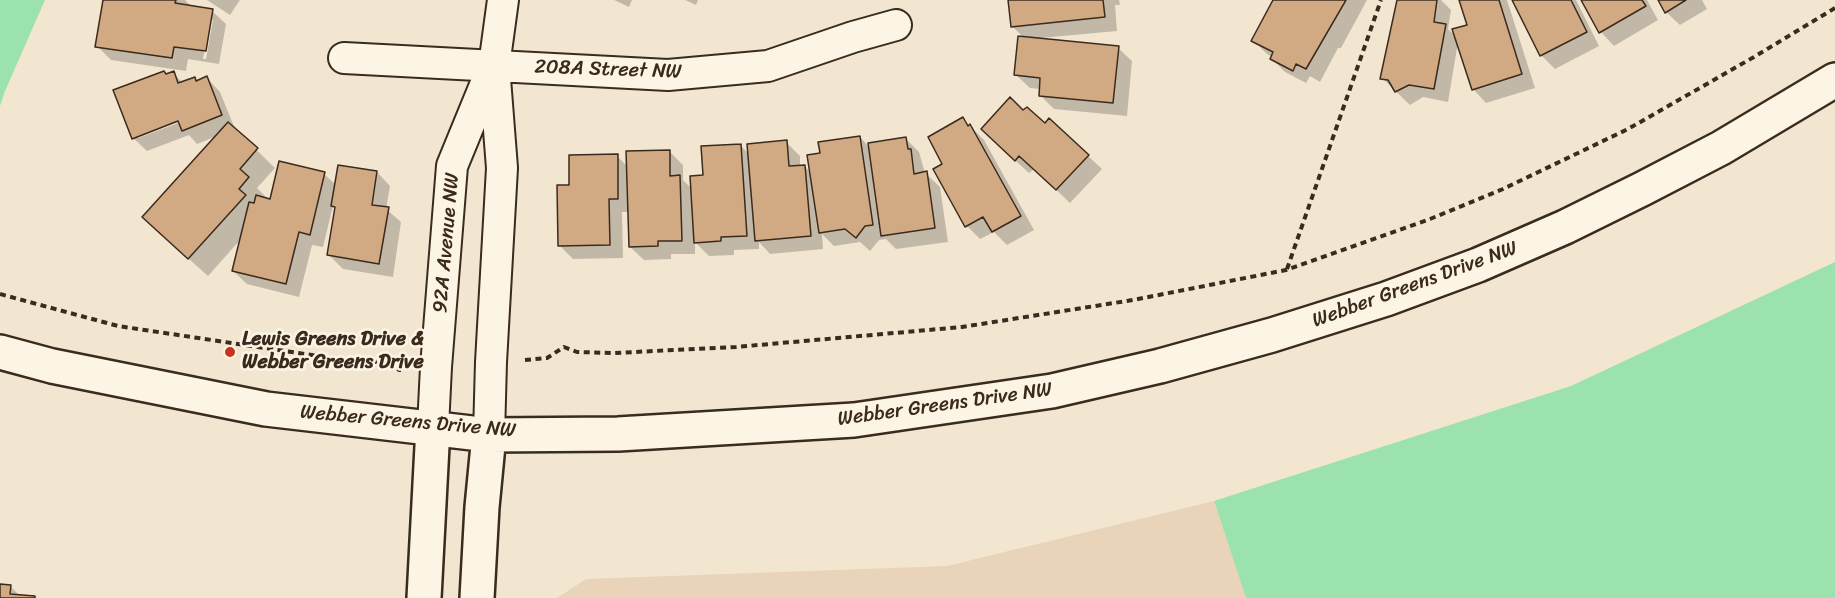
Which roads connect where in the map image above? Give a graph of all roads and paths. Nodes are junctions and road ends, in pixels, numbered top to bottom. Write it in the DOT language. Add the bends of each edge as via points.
graph roads {
  1 [pos="503,0"];
  2 [pos="1381,0"];
  3 [pos="1835,8"];
  4 [pos="896,25"];
  5 [pos="344,58"];
  6 [pos="494,66"];
  7 [pos="1835,80"];
  8 [pos="1286,270"];
  9 [pos="0,294"];
  10 [pos="0,352"];
  11 [pos="547,358"];
  12 [pos="399,370"];
  13 [pos="433,428"];
  14 [pos="489,435"];
  15 [pos="424,598"];
  16 [pos="477,598"];
  1 -- 6 [label="street, 92A Avenue NW"];
  2 -- 8 [label="path"];
  3 -- 8 [label="path" via="1628,129 1503,189"];
  4 -- 6 [label="street, 208A Street NW" via="768,66 668,75"];
  5 -- 6 [label="street"];
  6 -- 13 [label="street, 92A Avenue NW" via="452,166"];
  6 -- 14 [label="street, 92A Avenue NW" via="502,168"];
  7 -- 14 [label="main road, Webber Greens Drive NW" via="1652,184 1478,265 1386,299 1160,366 1052,391 854,420 618,434"];
  8 -- 11 [label="path" via="1134,300 962,327 614,353 577,352 564,347"];
  9 -- 12 [label="path" via="118,326 366,363 384,357"];
  10 -- 13 [label="main road, Webber Greens Drive NW" via="266,409"];
  13 -- 14 [label="main road, Webber Greens Drive NW"];
  13 -- 15 [label="main road"];
  14 -- 16 [label="main road"];
}
